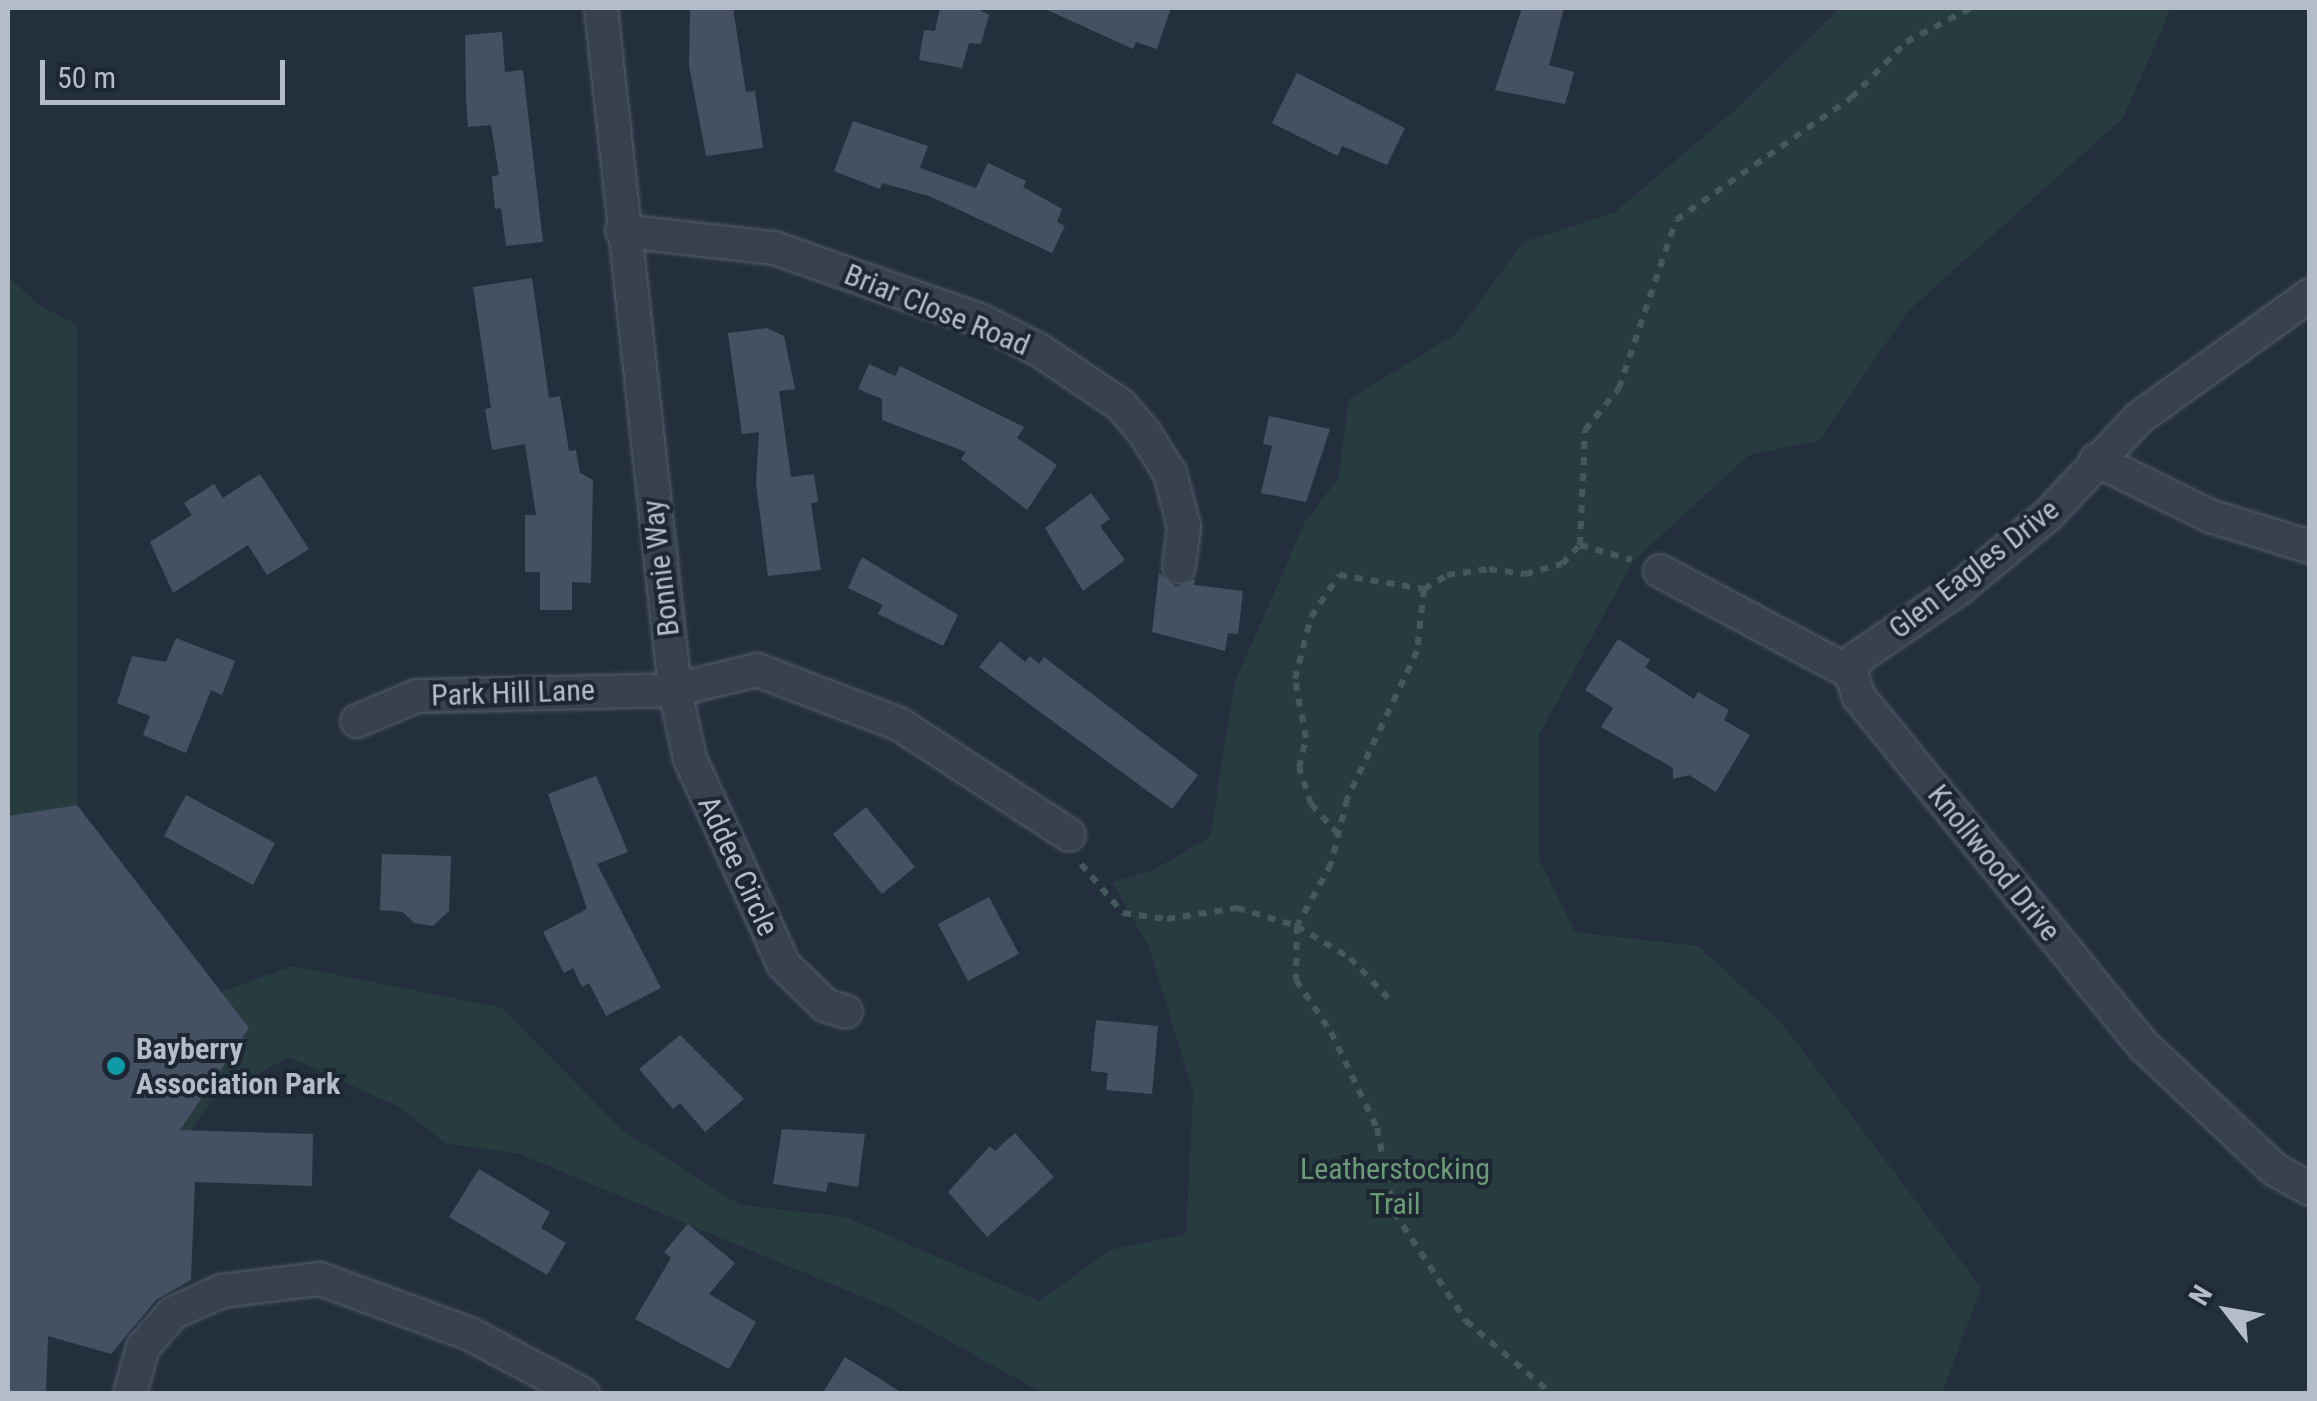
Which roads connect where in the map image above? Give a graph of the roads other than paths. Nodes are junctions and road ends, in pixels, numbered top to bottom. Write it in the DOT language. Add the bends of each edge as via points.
graph roads {
  1 [pos="602,8"];
  2 [pos="622,230"];
  3 [pos="2310,295"];
  4 [pos="2096,460"];
  5 [pos="2310,546"];
  6 [pos="1180,567"];
  7 [pos="1660,571"];
  8 [pos="1850,673"];
  9 [pos="674,690"];
  10 [pos="356,721"];
  11 [pos="1073,847"];
  12 [pos="846,1012"];
  13 [pos="2310,1189"];
  14 [pos="130,1394"];
  15 [pos="583,1394"];
  1 -- 2 [label="street, Bonnie Way"];
  2 -- 6 [label="street, Briar Close Road" via="774,248 982,322 1040,350 1121,404 1145,434 1184,527"];
  2 -- 9 [label="street, Bonnie Way"];
  3 -- 4 [label="street, Glen Eagles Drive" via="2138,418"];
  4 -- 5 [label="street" via="2210,516"];
  4 -- 8 [label="street, Glen Eagles Drive" via="2048,516 1960,588 1856,659"];
  7 -- 8 [label="street"];
  8 -- 13 [label="street, Knollwood Drive" via="1859,698 2144,1046 2274,1169"];
  9 -- 10 [label="street, Park Hill Lane" via="466,690 386,704"];
  9 -- 11 [label="street" via="756,670 786,676 899,724"];
  9 -- 12 [label="street, Addee Circle" via="696,774 784,965 825,1004"];
  14 -- 15 [label="street" via="143,1347 173,1314 222,1291 320,1279 470,1334"];
}
